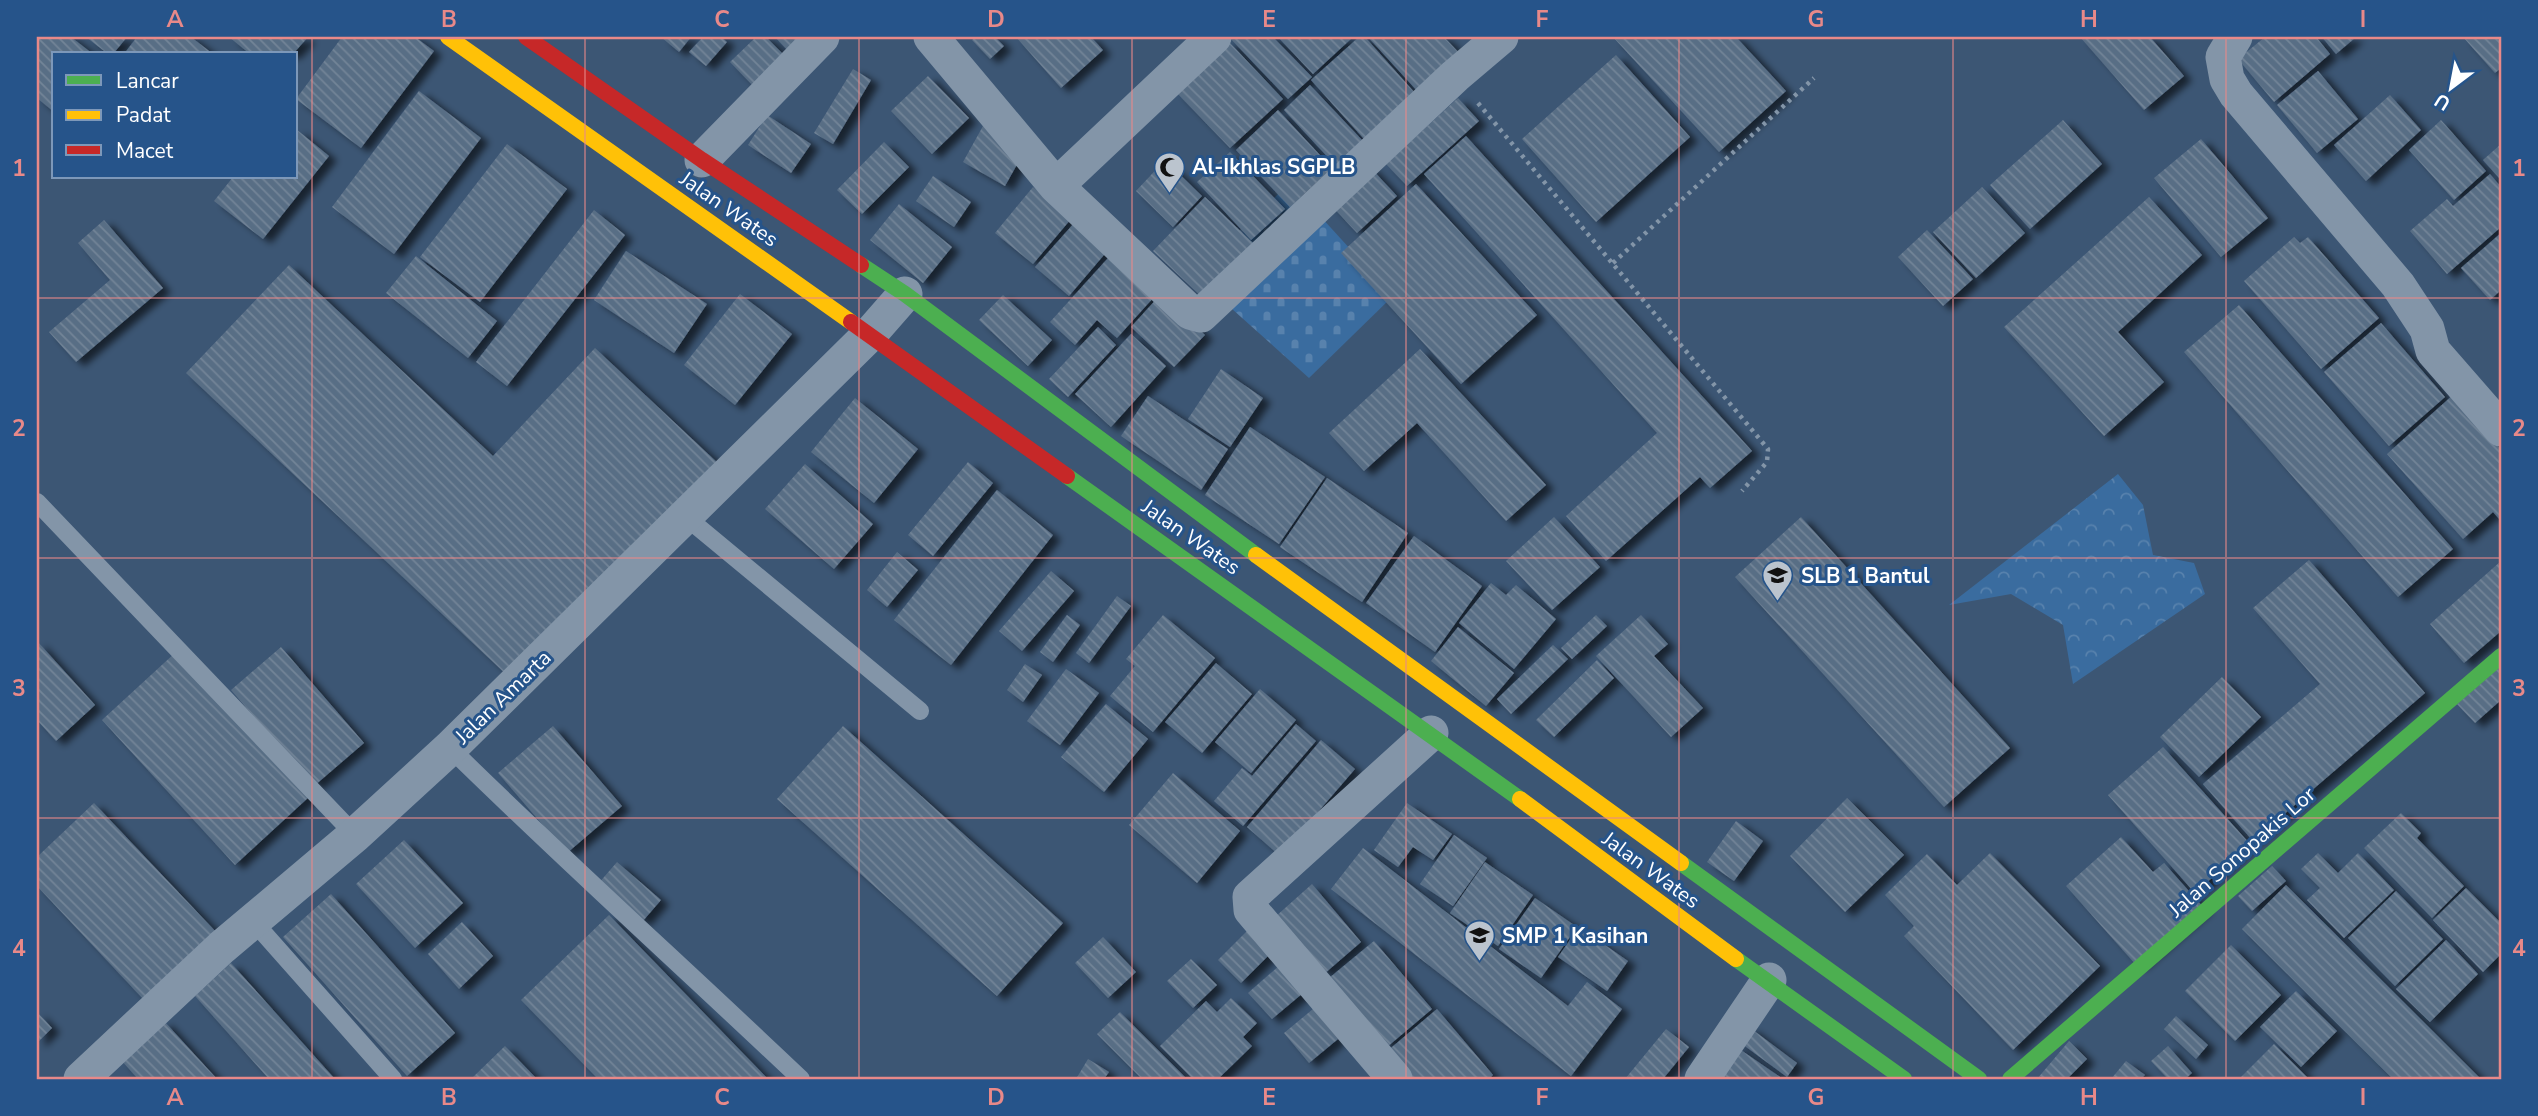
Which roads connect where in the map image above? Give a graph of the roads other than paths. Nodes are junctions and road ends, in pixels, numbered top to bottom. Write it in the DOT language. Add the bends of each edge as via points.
graph roads {
  1 [pos="448,37"];
  2 [pos="526,37"];
  3 [pos="822,37"];
  4 [pos="931,37"];
  5 [pos="1214,37"];
  6 [pos="1502,37"];
  7 [pos="2235,37"];
  8 [pos="702,160"];
  9 [pos="1056,186"];
  10 [pos="905,294"];
  11 [pos="870,334"];
  12 [pos="2501,429"];
  13 [pos="37,502"];
  14 [pos="686,517"];
  15 [pos="2501,656"];
  16 [pos="920,711"];
  17 [pos="1431,733"];
  18 [pos="450,748"];
  19 [pos="355,835"];
  20 [pos="253,921"];
  21 [pos="1769,980"];
  22 [pos="83,1079"];
  23 [pos="393,1079"];
  24 [pos="801,1079"];
  25 [pos="1395,1079"];
  26 [pos="1702,1079"];
  27 [pos="1905,1079"];
  28 [pos="1979,1079"];
  29 [pos="2010,1079"];
  1 -- 11 [label="main road, Jalan Wates"];
  2 -- 8 [label="main road, Jalan Wates"];
  3 -- 8 [label="street"];
  4 -- 9 [label="street"];
  5 -- 9 [label="street"];
  6 -- 9 [label="street" via="1201,315 1190,312"];
  7 -- 12 [label="street" via="2223,57 2227,79 2236,94 2398,285 2427,329 2433,351"];
  8 -- 10 [label="main road, Jalan Wates"];
  10 -- 11 [label="street, Jalan Amarta"];
  10 -- 28 [label="main road, Jalan Wates"];
  11 -- 14 [label="street, Jalan Amarta"];
  11 -- 17 [label="main road, Jalan Wates"];
  13 -- 19 [label="lane"];
  14 -- 16 [label="lane"];
  14 -- 18 [label="street, Jalan Amarta"];
  15 -- 29 [label="main road, Jalan Sonopakis Lor"];
  17 -- 21 [label="main road, Jalan Wates"];
  17 -- 25 [label="street" via="1250,897 1251,910"];
  18 -- 19 [label="street, Jalan Amarta"];
  18 -- 24 [label="lane" via="574,870"];
  19 -- 20 [label="street, Jalan Amarta"];
  20 -- 22 [label="street, Jalan Amarta"];
  20 -- 23 [label="lane"];
  21 -- 26 [label="street"];
  21 -- 27 [label="main road, Jalan Wates"];
}
